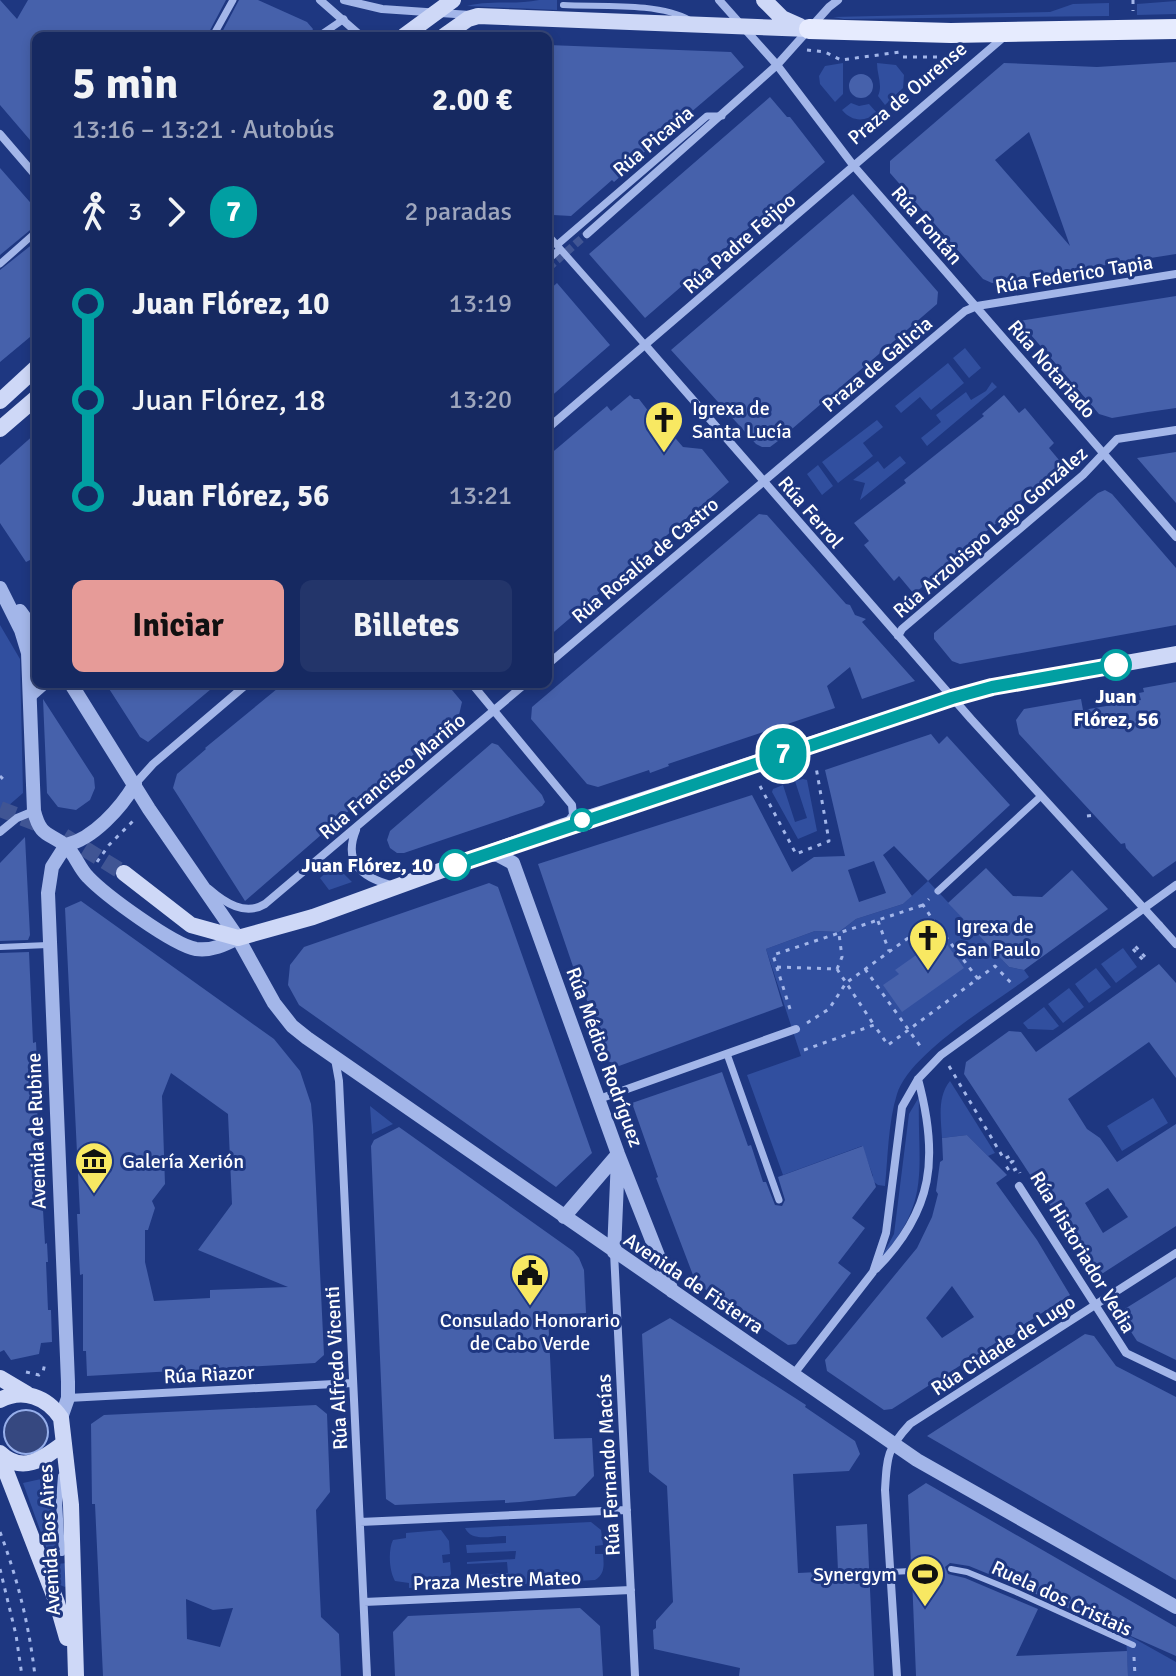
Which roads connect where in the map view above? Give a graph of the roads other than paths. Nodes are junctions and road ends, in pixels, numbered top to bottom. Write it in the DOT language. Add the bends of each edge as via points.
graph roads {
  1 [pos="233,0"];
  2 [pos="320,0"];
  3 [pos="344,0"];
  4 [pos="453,0"];
  5 [pos="719,0"];
  6 [pos="764,0"];
  7 [pos="838,0"];
  8 [pos="563,5"];
  9 [pos="433,13"];
  10 [pos="478,16"];
  11 [pos="344,19"];
  12 [pos="700,25"];
  13 [pos="743,26"];
  14 [pos="809,29"];
  15 [pos="1176,29"];
  16 [pos="215,32"];
  17 [pos="325,32"];
  18 [pos="357,32"];
  19 [pos="409,32"];
  20 [pos="450,32"];
  21 [pos="1009,33"];
  22 [pos="777,65"];
  23 [pos="722,116"];
  24 [pos="0,134"];
  25 [pos="853,165"];
  26 [pos="32,171"];
  27 [pos="587,234"];
  28 [pos="32,236"];
  29 [pos="552,240"];
  30 [pos="558,247"];
  31 [pos="552,255"];
  32 [pos="0,264"];
  33 [pos="1176,274"];
  34 [pos="977,306"];
  35 [pos="646,346"];
  36 [pos="32,372"];
  37 [pos="0,401"];
  38 [pos="32,401"];
  39 [pos="552,425"];
  40 [pos="0,429"];
  41 [pos="1176,430"];
  42 [pos="1103,453"];
  43 [pos="763,481"];
  44 [pos="1176,537"];
  45 [pos="0,586"];
  46 [pos="32,628"];
  47 [pos="898,636"];
  48 [pos="1176,654"];
  49 [pos="552,661"];
  50 [pos="43,688"];
  51 [pos="74,688"];
  52 [pos="242,688"];
  53 [pos="475,688"];
  54 [pos="520,688"];
  55 [pos="952,698"];
  56 [pos="30,700"];
  57 [pos="493,710"];
  58 [pos="135,784"];
  59 [pos="1041,796"];
  60 [pos="34,811"];
  61 [pos="564,826"];
  62 [pos="356,829"];
  63 [pos="0,832"];
  64 [pos="66,845"];
  65 [pos="484,854"];
  66 [pos="124,873"];
  67 [pos="193,874"];
  68 [pos="1176,885"];
  69 [pos="396,886"];
  70 [pos="938,891"];
  71 [pos="238,938"];
  72 [pos="1176,944"];
  73 [pos="49,945"];
  74 [pos="0,947"];
  75 [pos="796,1029"];
  76 [pos="727,1054"];
  77 [pos="335,1059"];
  78 [pos="918,1079"];
  79 [pos="599,1099"];
  80 [pos="618,1154"];
  81 [pos="1019,1186"];
  82 [pos="779,1200"];
  83 [pos="564,1217"];
  84 [pos="614,1252"];
  85 [pos="1176,1253"];
  86 [pos="873,1272"];
  87 [pos="673,1292"];
  88 [pos="1095,1304"];
  89 [pos="793,1375"];
  90 [pos="1176,1377"];
  91 [pos="0,1378"];
  92 [pos="353,1383"];
  93 [pos="29,1395"];
  94 [pos="68,1398"];
  95 [pos="0,1400"];
  96 [pos="61,1418"];
  97 [pos="892,1443"];
  98 [pos="65,1450"];
  99 [pos="0,1454"];
  100 [pos="627,1510"];
  101 [pos="360,1522"];
  102 [pos="62,1553"];
  103 [pos="951,1569"];
  104 [pos="911,1571"];
  105 [pos="890,1572"];
  106 [pos="631,1590"];
  107 [pos="364,1602"];
  108 [pos="1176,1607"];
  109 [pos="1133,1645"];
  110 [pos="75,1668"];
  111 [pos="367,1676"];
  112 [pos="635,1676"];
  113 [pos="897,1676"];
  1 -- 16 [label="street"];
  2 -- 11 [label="street"];
  3 -- 9 [label="street"];
  4 -- 9 [label="main road"];
  5 -- 13 [label="street, Praza de Ourense"];
  6 -- 14 [label="main road" via="782,18"];
  7 -- 14 [label="street, Rúa Picavia"];
  8 -- 12 [label="lane" via="640,8 683,16"];
  9 -- 10 [label="street"];
  9 -- 19 [label="main road"];
  10 -- 12 [label="main road"];
  10 -- 20 [label="main road"];
  11 -- 17 [label="street"];
  11 -- 18 [label="street"];
  12 -- 13 [label="main road"];
  13 -- 14 [label="main road"];
  13 -- 22 [label="street, Praza de Ourense"];
  14 -- 21 [label="main road"];
  14 -- 22 [label="street, Rúa Picavia"];
  15 -- 21 [label="main road"];
  21 -- 25 [label="street, Praza de Ourense"];
  22 -- 23 [label="street, Rúa Picavia"];
  22 -- 25 [label="street, Praza de Ourense"];
  23 -- 27 [label="street"];
  23 -- 30 [label="street, Rúa Picavia" via="707,116"];
  24 -- 26 [label="street"];
  25 -- 34 [label="street, Rúa Fontán"];
  25 -- 35 [label="street, Rúa Padre Feijoo"];
  28 -- 32 [label="street"];
  29 -- 30 [label="street"];
  30 -- 31 [label="street, Rúa Picavia"];
  30 -- 35 [label="street"];
  33 -- 34 [label="street, Rúa Federico Tapia"];
  34 -- 42 [label="street, Rúa Notariado"];
  34 -- 43 [label="street, Praza de Galicia" via="953,320"];
  35 -- 39 [label="street, Rúa Padre Feijoo"];
  35 -- 43 [label="street, Rúa Ferrol"];
  36 -- 37 [label="main road"];
  38 -- 40 [label="main road"];
  41 -- 42 [label="street, Rúa Arzobispo Lago González" via="1117,439"];
  42 -- 44 [label="street, Rúa Notariado"];
  42 -- 47 [label="street, Rúa Arzobispo Lago González"];
  43 -- 47 [label="street, Rúa Ferrol"];
  43 -- 49 [label="street, Rúa Rosalía de Castro"];
  45 -- 46 [label="street"];
  45 -- 56 [label="street" via="25,641"];
  47 -- 55 [label="street, Rúa Ferrol"];
  48 -- 55 [label="main road"];
  50 -- 56 [label="street"];
  51 -- 58 [label="street, Avenida de Fisterra"];
  52 -- 58 [label="street"];
  53 -- 57 [label="street"];
  54 -- 57 [label="street"];
  55 -- 59 [label="street, Rúa Ferrol"];
  55 -- 61 [label="main road"];
  56 -- 60 [label="street"];
  57 -- 61 [label="street" via="572,805 573,815"];
  57 -- 62 [label="street, Rúa Francisco Mariño"];
  58 -- 64 [label="street" via="94,829"];
  58 -- 67 [label="street, Avenida de Fisterra"];
  59 -- 70 [label="street"];
  59 -- 72 [label="street, Rúa Ferrol, bridge"];
  60 -- 63 [label="street"];
  60 -- 64 [label="street" via="45,833"];
  61 -- 65 [label="main road"];
  62 -- 67 [label="street, Rúa Francisco Mariño" via="258,908 236,907"];
  62 -- 69 [label="street" via="351,848 358,869"];
  64 -- 71 [label="street" via="103,891 183,945 218,948"];
  64 -- 73 [label="street, Avenida de Rubine" via="49,882"];
  65 -- 69 [label="main road"];
  65 -- 79 [label="street, Rúa Médico Rodríguez" via="513,863"];
  66 -- 71 [label="main road" via="191,925"];
  67 -- 71 [label="street, Avenida de Fisterra"];
  68 -- 78 [label="street" via="941,1055"];
  69 -- 71 [label="main road"];
  71 -- 77 [label="street, Avenida de Fisterra" via="282,1015"];
  73 -- 74 [label="lane"];
  73 -- 94 [label="street, Avenida de Rubine"];
  75 -- 76 [label="street"];
  76 -- 79 [label="street"];
  76 -- 82 [label="street"];
  77 -- 83 [label="street, Avenida de Fisterra"];
  77 -- 92 [label="street, Rúa Alfredo Vicenti"];
  78 -- 86 [label="street" via="902,1107 886,1233"];
  78 -- 86 [label="street" via="929,1158 925,1196 895,1249"];
  79 -- 80 [label="street, Rúa Médico Rodríguez"];
  80 -- 83 [label="street"];
  80 -- 84 [label="street"];
  80 -- 87 [label="street, Rúa Médico Rodríguez"];
  81 -- 88 [label="street, Rúa Historiador Vedia"];
  83 -- 84 [label="street, Avenida de Fisterra"];
  84 -- 87 [label="street, Avenida de Fisterra"];
  84 -- 100 [label="street, Rúa Fernando Macías"];
  85 -- 88 [label="street, Rúa Cidade de Lugo"];
  86 -- 89 [label="street"];
  87 -- 89 [label="street, Avenida de Fisterra"];
  88 -- 90 [label="street, Rúa Historiador Vedia" via="1126,1353"];
  88 -- 97 [label="street, Rúa Cidade de Lugo" via="910,1424"];
  89 -- 97 [label="street, Avenida de Fisterra"];
  91 -- 93 [label="main road"];
  92 -- 94 [label="street, Rúa Riazor"];
  92 -- 101 [label="street, Rúa Alfredo Vicenti"];
  93 -- 95 [label="main road"];
  93 -- 96 [label="main road" via="54,1407"];
  94 -- 96 [label="street, Avenida de Rubine"];
  96 -- 98 [label="main road, Avenida Bos Aires"];
  97 -- 105 [label="street" via="885,1490"];
  97 -- 108 [label="street, Avenida de Fisterra"];
  98 -- 99 [label="main road" via="27,1464"];
  98 -- 102 [label="lane" via="59,1502"];
  98 -- 110 [label="main road, Avenida Bos Aires"];
  99 -- 110 [label="main road, Avenida Bos Aires" via="57,1603"];
  100 -- 101 [label="street"];
  100 -- 106 [label="street, Rúa Fernando Macías"];
  101 -- 107 [label="street, Rúa Alfredo Vicenti"];
  103 -- 109 [label="lane, Ruela dos Cristais"];
  104 -- 105 [label="lane"];
  105 -- 113 [label="street"];
  106 -- 107 [label="street, Praza Mestre Mateo"];
  106 -- 112 [label="street, Rúa Fernando Macías"];
  107 -- 111 [label="street, Rúa Alfredo Vicenti"];
}
